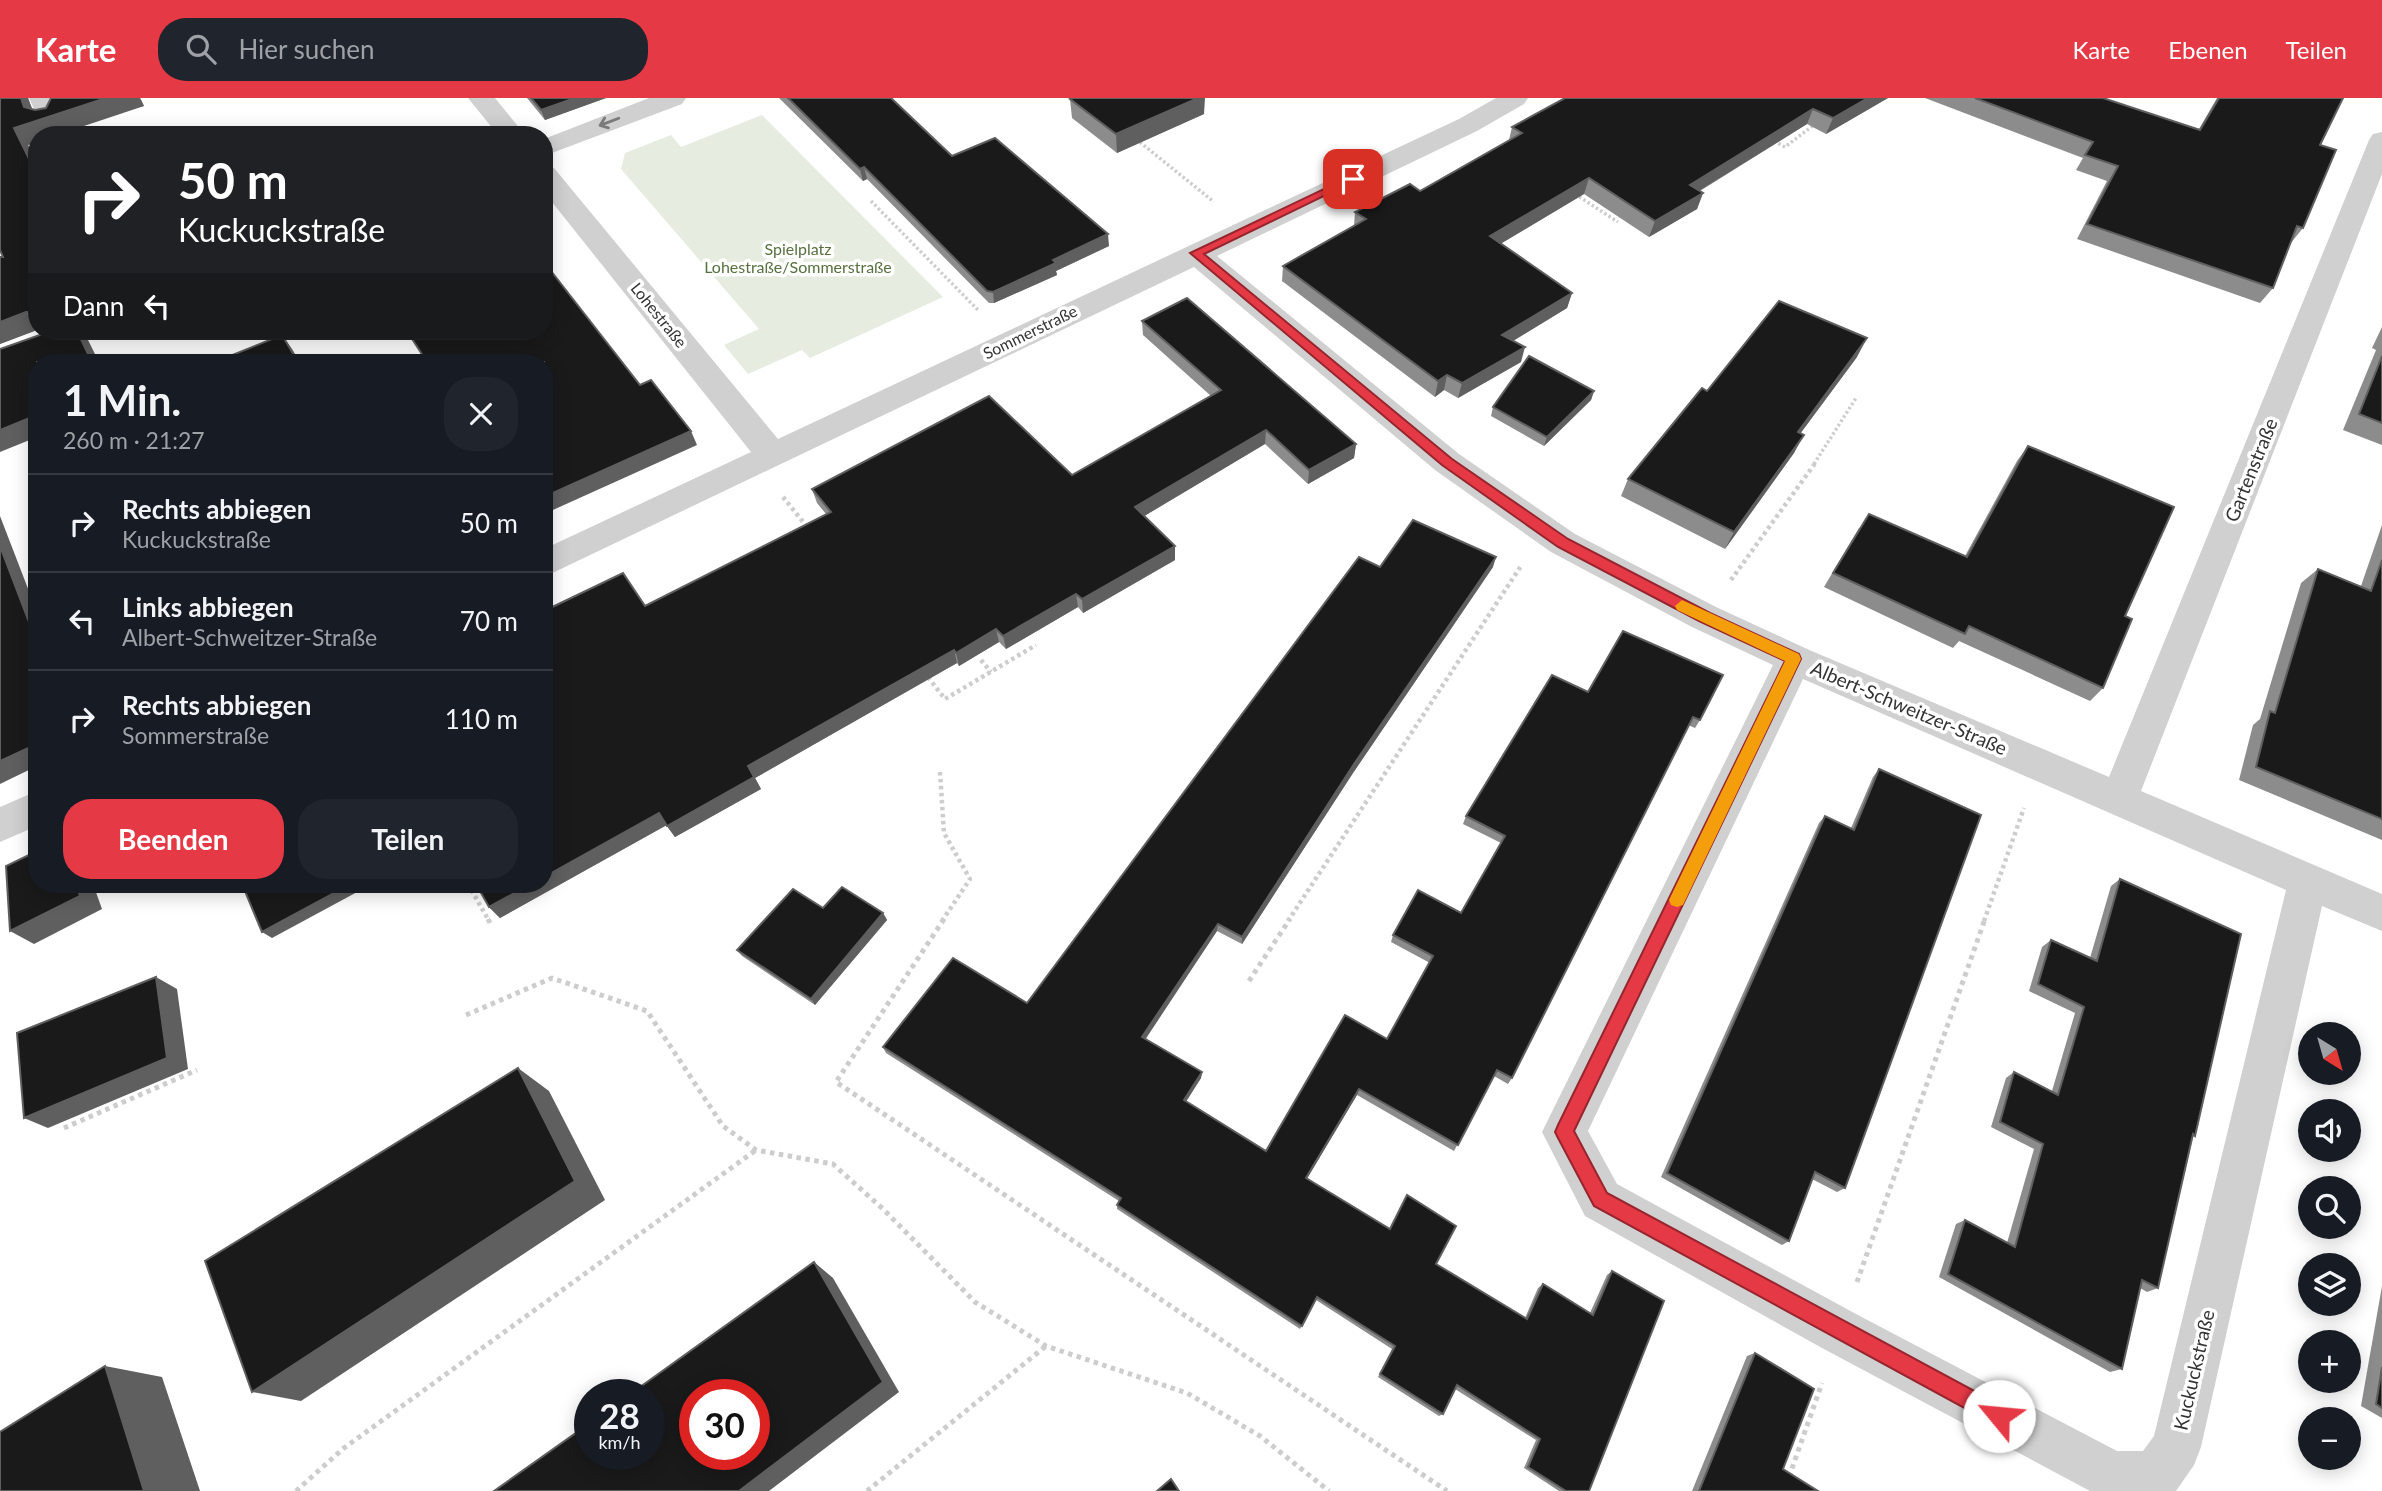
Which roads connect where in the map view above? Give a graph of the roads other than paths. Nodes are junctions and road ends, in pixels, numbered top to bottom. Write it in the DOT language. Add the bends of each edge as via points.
graph roads {
  1 [pos="481,98"];
  2 [pos="673,98"];
  3 [pos="1515,98"];
  4 [pos="504,126"];
  5 [pos="2382,140"];
  6 [pos="553,145"];
  7 [pos="553,186"];
  8 [pos="1196,253"];
  9 [pos="765,459"];
  10 [pos="553,560"];
  11 [pos="1794,659"];
  12 [pos="2119,799"];
  13 [pos="28,811"];
  14 [pos="0,825"];
  15 [pos="2308,881"];
  16 [pos="2382,913"];
  1 -- 4 [label="street"];
  2 -- 6 [label="street, one-way"];
  3 -- 8 [label="street, Sommerstraße" via="1468,125"];
  5 -- 12 [label="street, Gartenstraße"];
  7 -- 9 [label="street, Lohestraße"];
  8 -- 9 [label="street, Sommerstraße"];
  8 -- 11 [label="street, Albert-Schweitzer-Straße" via="1447,462 1563,543"];
  9 -- 10 [label="street, Sommerstraße"];
  11 -- 12 [label="street, Albert-Schweitzer-Straße"];
  11 -- 15 [label="street, Kuckuckstraße" via="1564,1132 1601,1200 2113,1476 2156,1476 2176,1447"];
  12 -- 15 [label="street, Albert-Schweitzer-Straße"];
  13 -- 14 [label="street"];
  15 -- 16 [label="street, Albert-Schweitzer-Straße"];
}
